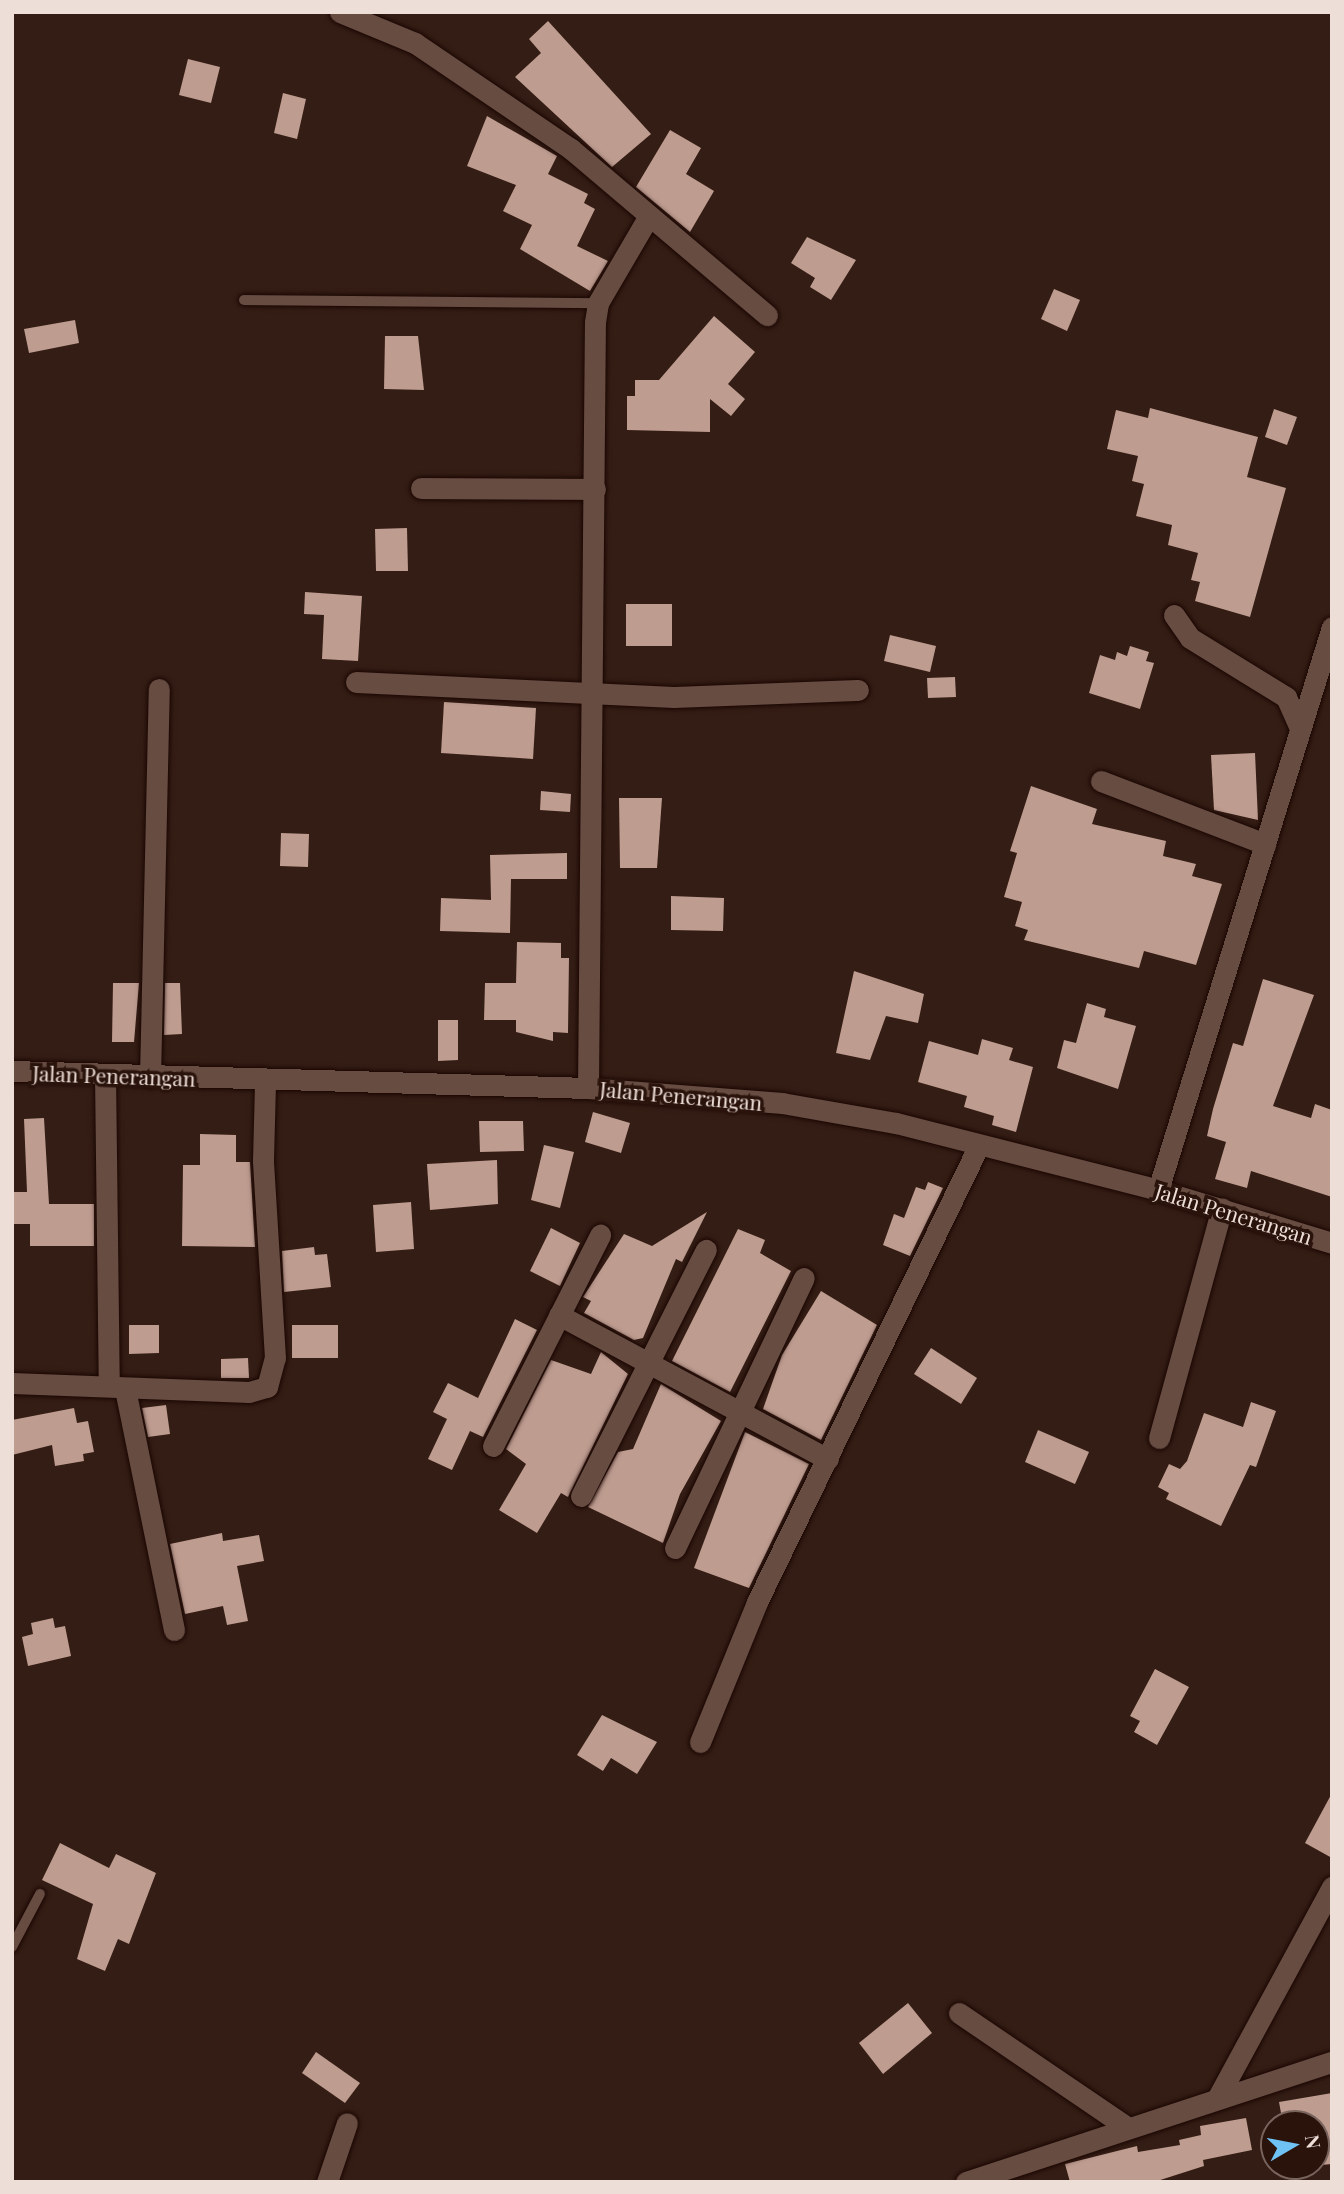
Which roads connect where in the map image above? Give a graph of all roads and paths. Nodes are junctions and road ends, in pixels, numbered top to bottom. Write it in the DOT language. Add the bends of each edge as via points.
graph roads {
  1 [pos="340,12"];
  2 [pos="647,219"];
  3 [pos="244,300"];
  4 [pos="598,303"];
  5 [pos="767,315"];
  6 [pos="421,488"];
  7 [pos="595,489"];
  8 [pos="1174,615"];
  9 [pos="1332,627"];
  10 [pos="356,682"];
  11 [pos="159,689"];
  12 [pos="858,690"];
  13 [pos="595,692"];
  14 [pos="1300,729"];
  15 [pos="1101,781"];
  16 [pos="1265,844"];
  17 [pos="12,1071"];
  18 [pos="105,1073"];
  19 [pos="150,1077"];
  20 [pos="265,1082"];
  21 [pos="588,1088"];
  22 [pos="979,1145"];
  23 [pos="1157,1190"];
  24 [pos="1222,1208"];
  25 [pos="600,1235"];
  26 [pos="1332,1243"];
  27 [pos="706,1250"];
  28 [pos="804,1278"];
  29 [pos="559,1315"];
  30 [pos="647,1364"];
  31 [pos="12,1383"];
  32 [pos="117,1387"];
  33 [pos="737,1410"];
  34 [pos="1159,1438"];
  35 [pos="493,1446"];
  36 [pos="828,1459"];
  37 [pos="581,1496"];
  38 [pos="675,1548"];
  39 [pos="174,1630"];
  40 [pos="700,1742"];
  41 [pos="1332,1887"];
  42 [pos="40,1894"];
  43 [pos="12,1947"];
  44 [pos="959,2013"];
  45 [pos="1332,2062"];
  46 [pos="1219,2095"];
  47 [pos="347,2123"];
  48 [pos="1126,2127"];
  49 [pos="327,2182"];
  50 [pos="966,2182"];
  1 -- 2 [label="street" via="415,43 460,70 572,149"];
  2 -- 4 [label="street"];
  2 -- 5 [label="street"];
  3 -- 4 [label="lane"];
  4 -- 7 [label="street"];
  6 -- 7 [label="street"];
  7 -- 13 [label="street"];
  8 -- 14 [label="street" via="1190,638 1286,697"];
  9 -- 14 [label="street"];
  10 -- 13 [label="street"];
  11 -- 19 [label="street"];
  12 -- 13 [label="street" via="717,697"];
  13 -- 21 [label="street"];
  14 -- 16 [label="street"];
  15 -- 16 [label="street"];
  16 -- 23 [label="street"];
  17 -- 18 [label="street, Jalan Penerangan"];
  18 -- 19 [label="street, Jalan Penerangan"];
  18 -- 32 [label="street"];
  19 -- 20 [label="street, Jalan Penerangan"];
  20 -- 21 [label="street, Jalan Penerangan"];
  20 -- 32 [label="street" via="271,1379 250,1392"];
  21 -- 22 [label="street, Jalan Penerangan" via="782,1103"];
  22 -- 23 [label="street, Jalan Penerangan"];
  22 -- 36 [label="street"];
  23 -- 24 [label="street, Jalan Penerangan"];
  24 -- 26 [label="street, Jalan Penerangan"];
  24 -- 34 [label="street"];
  25 -- 29 [label="street"];
  27 -- 30 [label="street"];
  28 -- 33 [label="street"];
  29 -- 30 [label="street"];
  29 -- 35 [label="street"];
  30 -- 33 [label="street"];
  30 -- 37 [label="street"];
  31 -- 32 [label="street"];
  32 -- 39 [label="street"];
  33 -- 36 [label="street"];
  33 -- 38 [label="street"];
  36 -- 40 [label="street" via="757,1602"];
  41 -- 46 [label="street"];
  42 -- 43 [label="lane"];
  44 -- 48 [label="street"];
  45 -- 46 [label="street"];
  46 -- 48 [label="street"];
  47 -- 49 [label="street"];
  48 -- 50 [label="street"];
}
